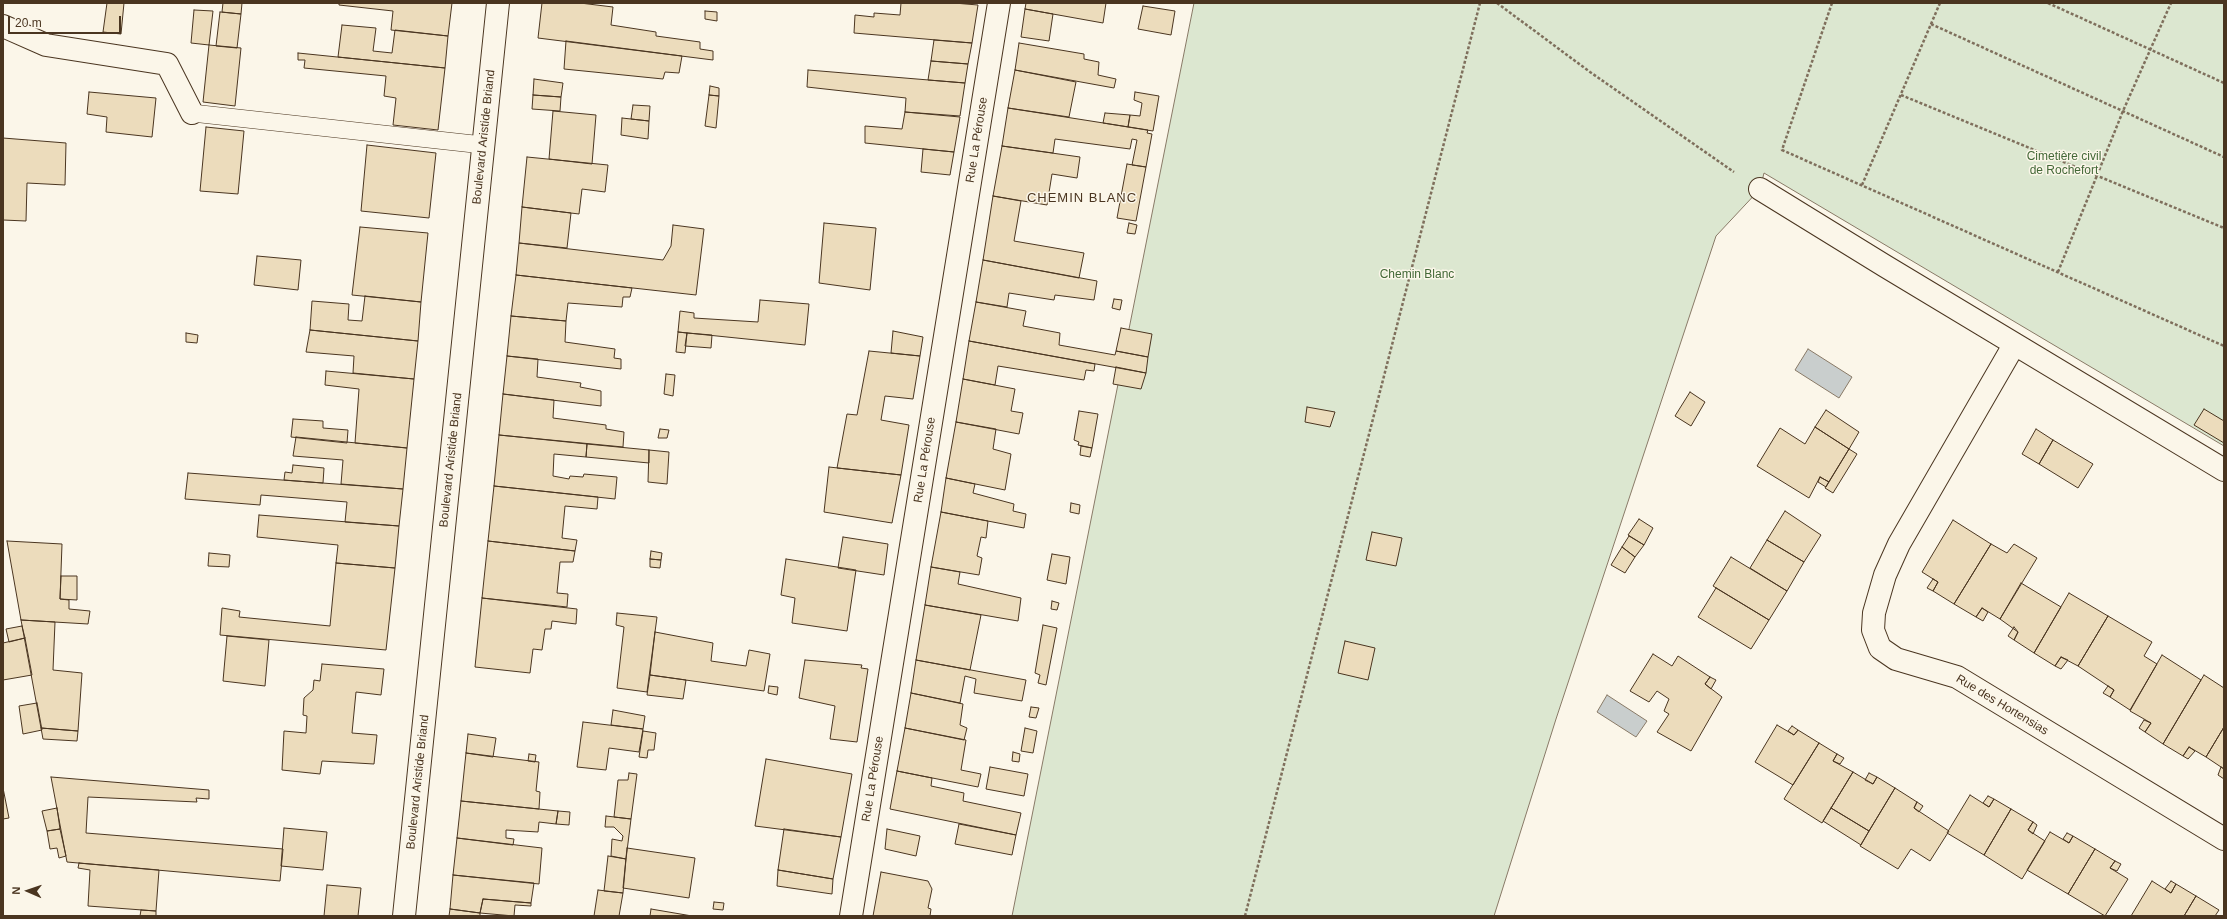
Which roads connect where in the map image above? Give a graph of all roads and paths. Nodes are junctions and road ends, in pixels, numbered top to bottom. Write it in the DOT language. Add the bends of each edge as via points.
graph roads {
  1 [pos="498,3"];
  2 [pos="999,3"];
  3 [pos="1480,3"];
  4 [pos="1497,3"];
  5 [pos="1832,3"];
  6 [pos="1940,3"];
  7 [pos="2048,3"];
  8 [pos="2171,3"];
  9 [pos="1931,24"];
  10 [pos="3,26"];
  11 [pos="2150,49"];
  12 [pos="2224,82"];
  13 [pos="1901,95"];
  14 [pos="2123,111"];
  15 [pos="192,113"];
  16 [pos="483,145"];
  17 [pos="2224,157"];
  18 [pos="2097,176"];
  19 [pos="1862,185"];
  20 [pos="1760,189"];
  21 [pos="2224,228"];
  22 [pos="2058,272"];
  23 [pos="2014,345"];
  24 [pos="2224,346"];
  25 [pos="2224,470"];
  26 [pos="2224,839"];
  27 [pos="404,916"];
  28 [pos="851,916"];
  29 [pos="1245,916"];
  1 -- 16 [label="street, Boulevard Aristide Briand"];
  2 -- 28 [label="street, Rue La Pérouse"];
  3 -- 29 [label="path"];
  4 -- 20 [label="path" via="1590,72"];
  5 -- 19 [label="path" via="1782,150"];
  6 -- 9 [label="path"];
  7 -- 11 [label="path"];
  8 -- 11 [label="path"];
  9 -- 13 [label="path"];
  9 -- 14 [label="path"];
  10 -- 15 [label="street" via="46,45 167,64"];
  11 -- 12 [label="path"];
  11 -- 14 [label="path"];
  13 -- 18 [label="path"];
  13 -- 19 [label="path"];
  14 -- 17 [label="path"];
  14 -- 18 [label="path"];
  15 -- 16 [label="lane"];
  16 -- 27 [label="street, Boulevard Aristide Briand"];
  18 -- 21 [label="path"];
  18 -- 22 [label="path"];
  19 -- 22 [label="path"];
  20 -- 23 [label="street"];
  22 -- 24 [label="path"];
  23 -- 25 [label="street"];
  23 -- 26 [label="street, Rue des Hortensias" via="1899,544 1885,575 1874,613 1873,630 1880,648 1896,659 1957,678"];
}
